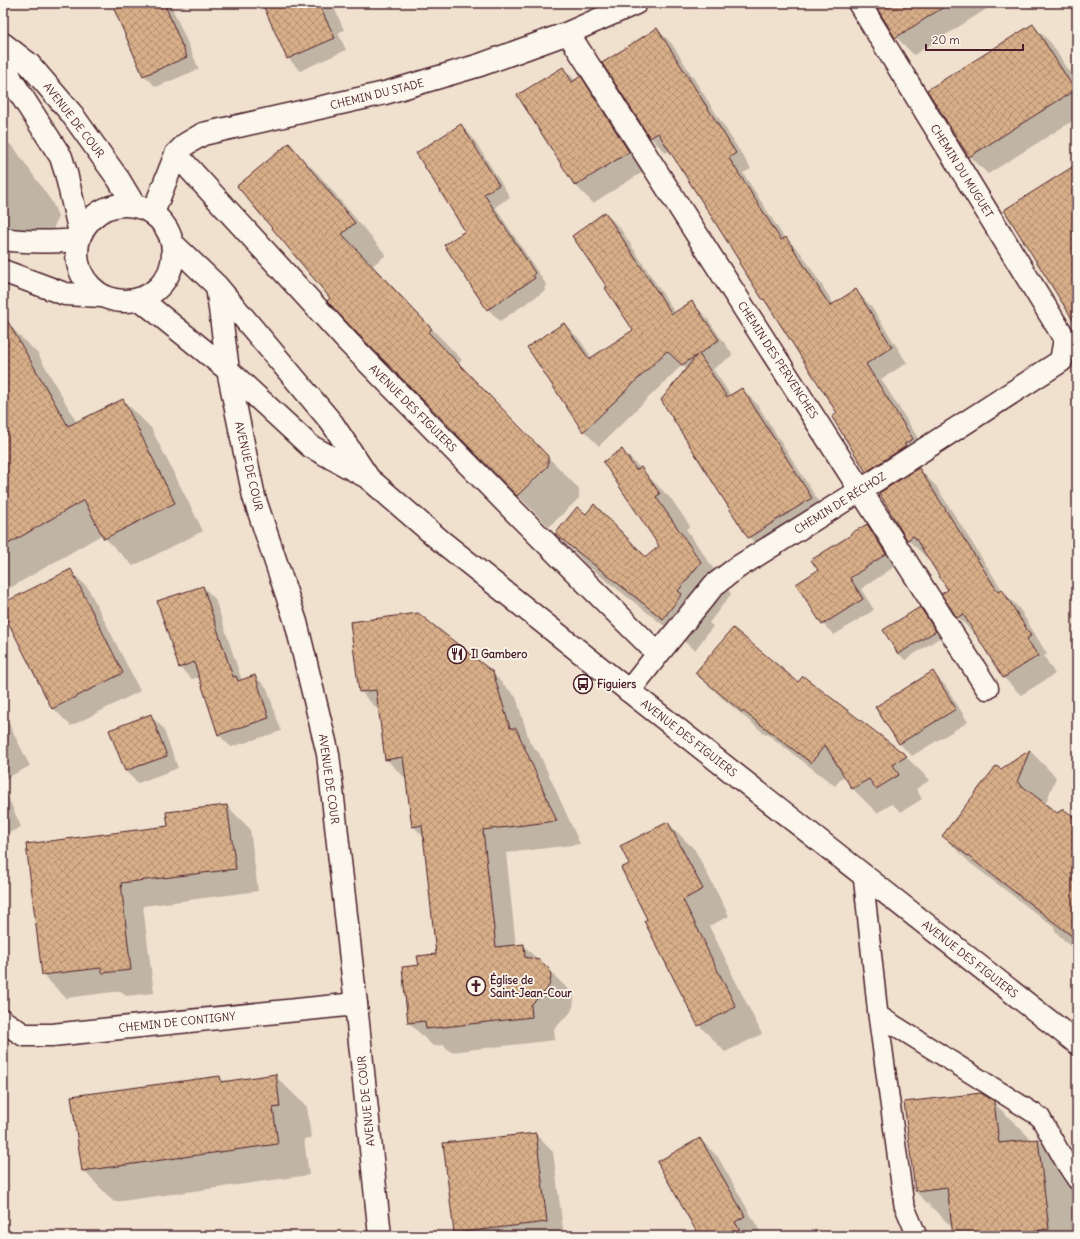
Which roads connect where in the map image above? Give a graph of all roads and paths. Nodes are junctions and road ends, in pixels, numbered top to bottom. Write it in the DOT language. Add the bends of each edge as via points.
graph roads {
  1 [pos="636,3"];
  2 [pos="859,3"];
  3 [pos="568,33"];
  4 [pos="3,44"];
  5 [pos="3,62"];
  6 [pos="176,154"];
  7 [pos="144,209"];
  8 [pos="79,237"];
  9 [pos="3,239"];
  10 [pos="172,243"];
  11 [pos="3,272"];
  12 [pos="217,286"];
  13 [pos="102,296"];
  14 [pos="140,299"];
  15 [pos="1065,339"];
  16 [pos="228,370"];
  17 [pos="367,477"];
  18 [pos="861,490"];
  19 [pos="658,654"];
  20 [pos="987,688"];
  21 [pos="629,691"];
  22 [pos="863,875"];
  23 [pos="356,1004"];
  24 [pos="878,1015"];
  25 [pos="3,1022"];
  26 [pos="1077,1043"];
  27 [pos="1077,1180"];
  28 [pos="380,1236"];
  29 [pos="917,1236"];
  1 -- 3 [label="street, CHEMIN DU STADE"];
  2 -- 15 [label="street, CHEMIN DU MUGUET"];
  3 -- 6 [label="street, CHEMIN DU STADE" via="480,65 385,93 204,134 186,144"];
  3 -- 18 [label="street, CHEMIN DES PERVENCHES"];
  4 -- 7 [label="street, AVENUE DE COUR" via="29,64 71,113 119,180"];
  5 -- 8 [label="street" via="61,157"];
  6 -- 7 [label="street, CHEMIN DU STADE"];
  6 -- 19 [label="street, AVENUE DES FIGUIERS" via="348,342"];
  7 -- 8 [label="street" via="118,204 102,209 89,219"];
  7 -- 10 [label="street" via="162,221"];
  8 -- 9 [label="street" via="23,242"];
  8 -- 13 [label="street" via="76,256 80,272 89,286"];
  10 -- 12 [label="street, AVENUE DES FIGUIERS"];
  10 -- 14 [label="street" via="173,257 163,283"];
  11 -- 13 [label="street" via="65,294"];
  12 -- 16 [label="street, AVENUE DE COUR"];
  12 -- 17 [label="street, AVENUE DES FIGUIERS" via="332,423"];
  13 -- 14 [label="street" via="124,301"];
  14 -- 16 [label="street, AVENUE DES FIGUIERS"];
  15 -- 18 [label="street, CHEMIN DE RÉCHOZ" via="1061,361"];
  16 -- 17 [label="street, AVENUE DES FIGUIERS" via="310,446"];
  16 -- 23 [label="street, AVENUE DE COUR" via="254,497 296,622 328,754"];
  17 -- 21 [label="street, AVENUE DES FIGUIERS" via="441,541"];
  18 -- 19 [label="street, CHEMIN DE RÉCHOZ" via="738,567 714,586"];
  18 -- 20 [label="street, CHEMIN DES PERVENCHES"];
  19 -- 21 [label="street, CHEMIN DE RÉCHOZ"];
  21 -- 22 [label="street, AVENUE DES FIGUIERS"];
  22 -- 24 [label="lane"];
  22 -- 26 [label="street, AVENUE DES FIGUIERS"];
  23 -- 25 [label="street, CHEMIN DE CONTIGNY" via="52,1035 24,1035"];
  23 -- 28 [label="street, AVENUE DE COUR"];
  24 -- 27 [label="lane" via="1040,1117"];
  24 -- 29 [label="lane" via="904,1205"];
}
